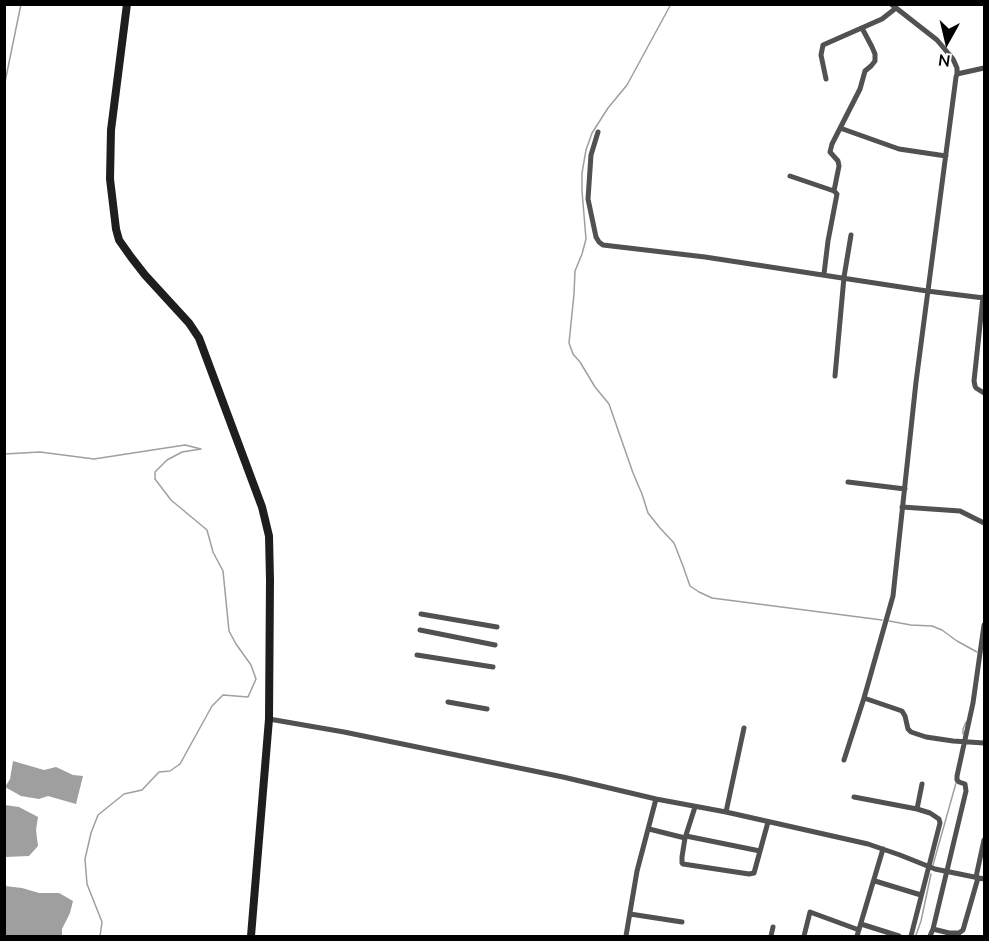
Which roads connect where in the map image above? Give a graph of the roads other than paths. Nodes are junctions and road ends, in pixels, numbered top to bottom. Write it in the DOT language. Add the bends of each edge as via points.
graph roads {
  1 [pos="127,4"];
  2 [pos="894,6"];
  3 [pos="862,28"];
  4 [pos="984,68"];
  5 [pos="957,74"];
  6 [pos="826,79"];
  7 [pos="840,128"];
  8 [pos="598,132"];
  9 [pos="946,156"];
  10 [pos="790,176"];
  11 [pos="834,191"];
  12 [pos="851,235"];
  13 [pos="824,274"];
  14 [pos="844,277"];
  15 [pos="927,291"];
  16 [pos="984,297"];
  17 [pos="834,376"];
  18 [pos="984,393"];
  19 [pos="848,482"];
  20 [pos="905,489"];
  21 [pos="902,507"];
  22 [pos="984,523"];
  23 [pos="421,614"];
  24 [pos="984,625"];
  25 [pos="497,627"];
  26 [pos="420,630"];
  27 [pos="495,645"];
  28 [pos="417,655"];
  29 [pos="493,667"];
  30 [pos="864,698"];
  31 [pos="448,702"];
  32 [pos="487,709"];
  33 [pos="269,719"];
  34 [pos="744,728"];
  35 [pos="963,742"];
  36 [pos="984,743"];
  37 [pos="844,760"];
  38 [pos="922,784"];
  39 [pos="854,797"];
  40 [pos="656,799"];
  41 [pos="695,807"];
  42 [pos="917,809"];
  43 [pos="726,812"];
  44 [pos="768,822"];
  45 [pos="649,829"];
  46 [pos="686,837"];
  47 [pos="984,840"];
  48 [pos="884,849"];
  49 [pos="760,851"];
  50 [pos="928,867"];
  51 [pos="947,872"];
  52 [pos="979,878"];
  53 [pos="875,881"];
  54 [pos="921,895"];
  55 [pos="630,914"];
  56 [pos="682,921"];
  57 [pos="773,927"];
  58 [pos="860,927"];
  59 [pos="933,929"];
  60 [pos="949,935"];
  61 [pos="251,936"];
  62 [pos="626,936"];
  63 [pos="771,936"];
  64 [pos="804,936"];
  65 [pos="857,936"];
  66 [pos="898,936"];
  67 [pos="911,936"];
  68 [pos="930,936"];
  1 -- 33 [label="street" via="111,130 110,178 116,229 131,257 199,338 262,507 270,548"];
  2 -- 3 [label="street" via="882,19"];
  2 -- 5 [label="street" via="937,40 953,59"];
  3 -- 6 [label="street" via="823,45"];
  3 -- 7 [label="street" via="875,61 866,70"];
  4 -- 5 [label="street"];
  5 -- 9 [label="street"];
  7 -- 9 [label="street" via="899,149"];
  7 -- 11 [label="street" via="830,152 839,166"];
  8 -- 13 [label="street" via="591,155 588,194 595,234 601,244"];
  9 -- 15 [label="street"];
  10 -- 11 [label="street"];
  11 -- 13 [label="street" via="837,195"];
  12 -- 14 [label="street"];
  13 -- 14 [label="street"];
  14 -- 15 [label="street"];
  14 -- 17 [label="street"];
  15 -- 16 [label="street"];
  15 -- 20 [label="street"];
  16 -- 18 [label="street" via="974,381"];
  19 -- 20 [label="street"];
  20 -- 21 [label="street"];
  21 -- 22 [label="street" via="960,511"];
  21 -- 30 [label="street" via="893,596"];
  23 -- 25 [label="street"];
  24 -- 35 [label="street" via="973,704"];
  26 -- 27 [label="street"];
  28 -- 29 [label="street"];
  30 -- 35 [label="street" via="902,711 910,732"];
  30 -- 37 [label="street"];
  31 -- 32 [label="street"];
  33 -- 40 [label="street"];
  33 -- 61 [label="street"];
  34 -- 43 [label="street"];
  35 -- 36 [label="street"];
  35 -- 51 [label="street" via="957,776 966,791"];
  38 -- 42 [label="street"];
  39 -- 42 [label="street"];
  40 -- 41 [label="street"];
  40 -- 45 [label="street"];
  41 -- 43 [label="street"];
  41 -- 46 [label="street"];
  42 -- 50 [label="street" via="940,821"];
  43 -- 44 [label="street"];
  44 -- 48 [label="street"];
  44 -- 49 [label="street"];
  45 -- 46 [label="street"];
  45 -- 55 [label="street" via="636,871"];
  46 -- 49 [label="street"];
  46 -- 49 [label="street" via="683,864 749,874 754,873"];
  47 -- 52 [label="street"];
  48 -- 50 [label="street"];
  48 -- 53 [label="street"];
  50 -- 51 [label="street"];
  50 -- 54 [label="street"];
  51 -- 52 [label="street"];
  51 -- 59 [label="street"];
  52 -- 60 [label="street" via="963,930"];
  53 -- 54 [label="street"];
  53 -- 58 [label="street"];
  54 -- 67 [label="street"];
  55 -- 56 [label="street"];
  55 -- 62 [label="street"];
  57 -- 63 [label="street"];
  58 -- 64 [label="street" via="810,912"];
  58 -- 65 [label="street"];
  58 -- 66 [label="street"];
  59 -- 60 [label="street"];
  59 -- 68 [label="street"];
}
